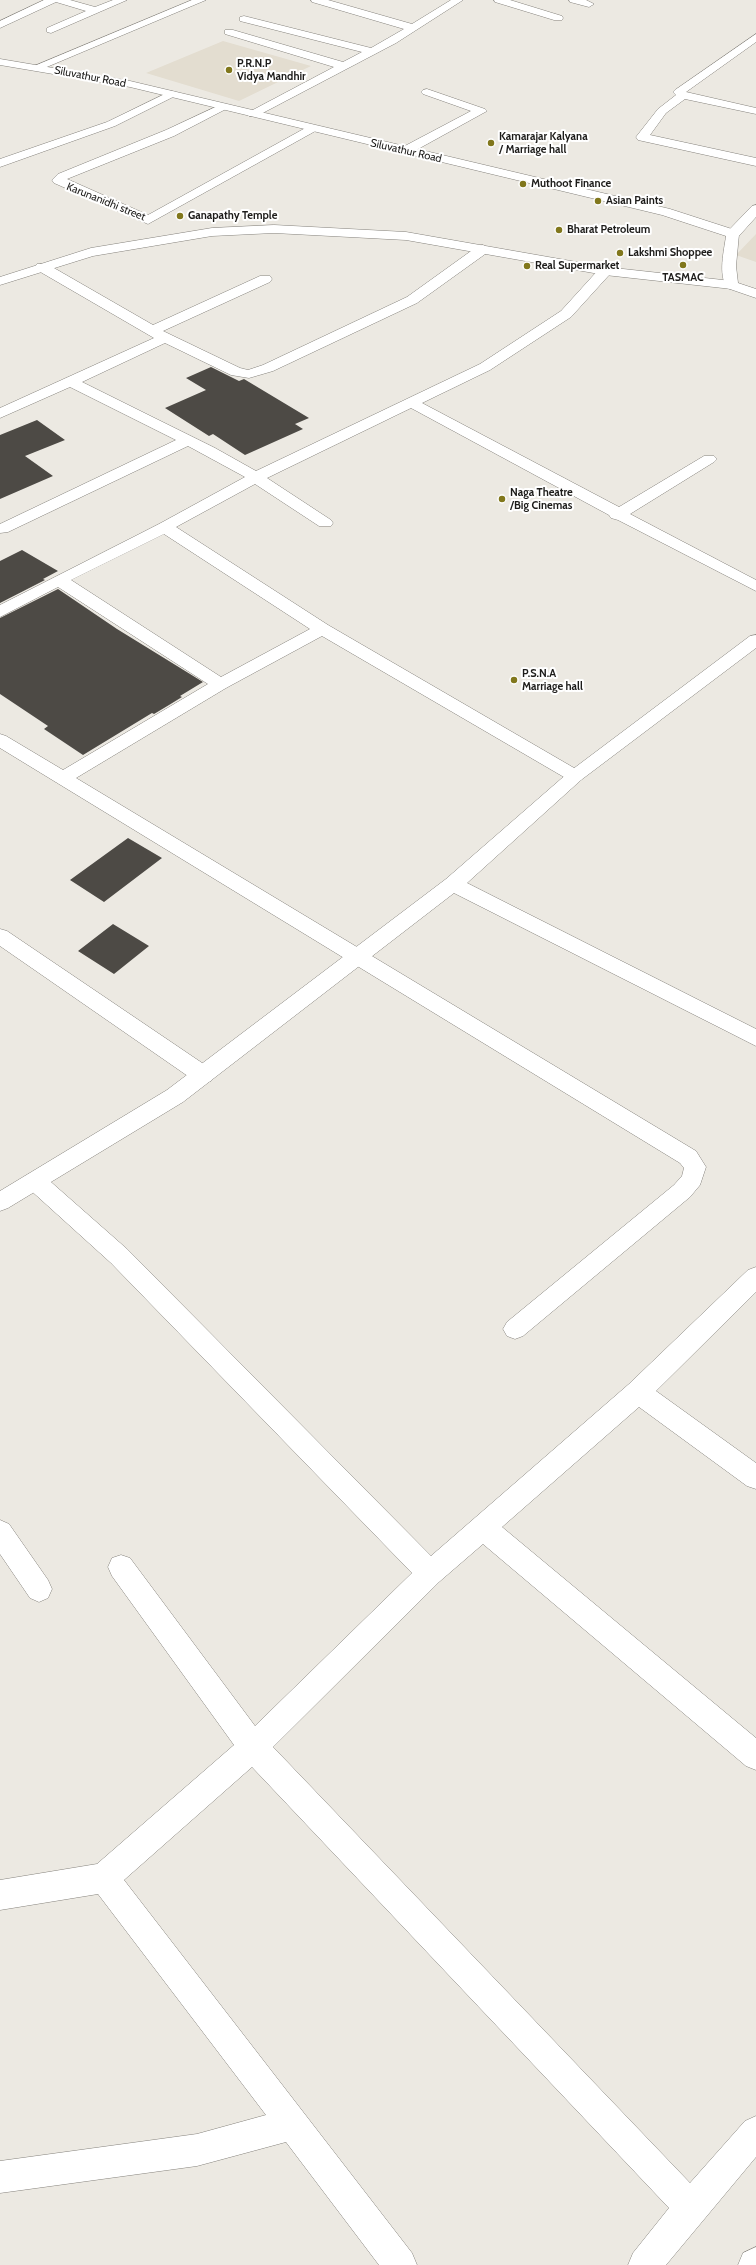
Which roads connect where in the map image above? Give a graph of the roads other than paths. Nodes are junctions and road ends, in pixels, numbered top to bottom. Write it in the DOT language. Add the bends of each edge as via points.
graph roads {
  1 [pos="52,0"];
  2 [pos="58,0"];
  3 [pos="122,0"];
  4 [pos="201,0"];
  5 [pos="316,0"];
  6 [pos="458,0"];
  7 [pos="498,0"];
  8 [pos="574,0"];
  9 [pos="589,4"];
  10 [pos="96,11"];
  11 [pos="558,18"];
  12 [pos="244,19"];
  13 [pos="0,25"];
  14 [pos="414,28"];
  15 [pos="51,30"];
  16 [pos="229,32"];
  17 [pos="756,37"];
  18 [pos="372,51"];
  19 [pos="0,62"];
  20 [pos="343,66"];
  21 [pos="38,67"];
  22 [pos="427,92"];
  23 [pos="171,94"];
  24 [pos="683,95"];
  25 [pos="222,107"];
  26 [pos="756,111"];
  27 [pos="253,114"];
  28 [pos="314,129"];
  29 [pos="405,151"];
  30 [pos="0,162"];
  31 [pos="756,162"];
  32 [pos="756,209"];
  33 [pos="148,220"];
  34 [pos="733,234"];
  35 [pos="144,242"];
  36 [pos="483,249"];
  37 [pos="42,267"];
  38 [pos="605,271"];
  39 [pos="265,279"];
  40 [pos="0,281"];
  41 [pos="732,285"];
  42 [pos="756,294"];
  43 [pos="152,331"];
  44 [pos="165,338"];
  45 [pos="71,382"];
  46 [pos="412,403"];
  47 [pos="0,414"];
  48 [pos="188,440"];
  49 [pos="709,459"];
  50 [pos="256,477"];
  51 [pos="617,515"];
  52 [pos="325,523"];
  53 [pos="165,528"];
  54 [pos="2,529"];
  55 [pos="59,580"];
  56 [pos="756,586"];
  57 [pos="0,612"];
  58 [pos="322,629"];
  59 [pos="756,640"];
  60 [pos="220,684"];
  61 [pos="0,740"];
  62 [pos="575,776"];
  63 [pos="63,778"];
  64 [pos="453,884"];
  65 [pos="0,936"];
  66 [pos="358,957"];
  67 [pos="756,1038"];
  68 [pos="203,1075"];
  69 [pos="35,1181"];
  70 [pos="0,1202"];
  71 [pos="756,1277"];
  72 [pos="515,1329"];
  73 [pos="638,1392"];
  74 [pos="756,1478"];
  75 [pos="482,1527"];
  76 [pos="0,1532"];
  77 [pos="121,1567"];
  78 [pos="430,1573"];
  79 [pos="39,1589"];
  80 [pos="253,1747"];
  81 [pos="756,1756"];
  82 [pos="104,1878"];
  83 [pos="0,1895"];
  84 [pos="294,2124"];
  85 [pos="756,2132"];
  86 [pos="0,2177"];
  87 [pos="691,2207"];
  88 [pos="400,2265"];
  89 [pos="645,2265"];
  1 -- 13 [label="street"];
  2 -- 10 [label="street"];
  3 -- 10 [label="street"];
  4 -- 21 [label="street"];
  5 -- 14 [label="street"];
  6 -- 14 [label="street"];
  7 -- 11 [label="street"];
  8 -- 9 [label="street"];
  10 -- 15 [label="street"];
  12 -- 18 [label="street"];
  14 -- 18 [label="street"];
  16 -- 20 [label="street"];
  17 -- 24 [label="street" via="680,90 679,93"];
  18 -- 20 [label="street"];
  19 -- 21 [label="street, Siluvathur Road"];
  20 -- 27 [label="street"];
  21 -- 23 [label="street, Siluvathur Road"];
  22 -- 29 [label="street" via="481,111"];
  23 -- 25 [label="street, Siluvathur Road"];
  23 -- 30 [label="street" via="111,124"];
  24 -- 26 [label="street"];
  24 -- 31 [label="street" via="662,111 642,137"];
  25 -- 27 [label="street, Siluvathur Road"];
  25 -- 33 [label="street, Karunanidhi street" via="170,133 58,179 60,183"];
  27 -- 28 [label="street, Siluvathur Road"];
  28 -- 29 [label="street, Siluvathur Road"];
  28 -- 33 [label="street, Karunanidhi street"];
  29 -- 34 [label="street, Siluvathur Road" via="666,212"];
  32 -- 34 [label="street"];
  33 -- 35 [label="street"];
  34 -- 41 [label="street" via="729,266"];
  35 -- 36 [label="street" via="212,232 274,229 406,236"];
  35 -- 37 [label="street" via="91,252"];
  36 -- 38 [label="street"];
  36 -- 44 [label="street" via="412,300 268,368 249,374 236,372"];
  37 -- 40 [label="street"];
  37 -- 43 [label="street"];
  38 -- 41 [label="street"];
  38 -- 46 [label="street" via="566,314 485,367"];
  39 -- 43 [label="street"];
  41 -- 42 [label="street"];
  43 -- 44 [label="street"];
  44 -- 45 [label="street"];
  45 -- 47 [label="street"];
  45 -- 48 [label="street"];
  46 -- 50 [label="street"];
  46 -- 51 [label="street" via="519,459"];
  48 -- 50 [label="street"];
  48 -- 54 [label="street"];
  49 -- 51 [label="street"];
  50 -- 52 [label="street"];
  50 -- 53 [label="street"];
  51 -- 56 [label="street"];
  53 -- 55 [label="street"];
  53 -- 58 [label="street"];
  55 -- 57 [label="street"];
  55 -- 60 [label="street"];
  58 -- 60 [label="street"];
  58 -- 62 [label="street"];
  59 -- 62 [label="street"];
  60 -- 63 [label="street"];
  61 -- 63 [label="street"];
  62 -- 64 [label="street"];
  63 -- 66 [label="street"];
  64 -- 66 [label="street"];
  64 -- 67 [label="street"];
  65 -- 68 [label="street"];
  66 -- 68 [label="street"];
  66 -- 72 [label="street" via="688,1157 694,1167 692,1179 682,1191"];
  68 -- 69 [label="street" via="175,1096"];
  69 -- 70 [label="street"];
  69 -- 78 [label="street" via="119,1256"];
  71 -- 73 [label="street"];
  73 -- 74 [label="street"];
  73 -- 75 [label="street"];
  75 -- 78 [label="street"];
  75 -- 81 [label="street"];
  76 -- 79 [label="street"];
  77 -- 80 [label="street"];
  78 -- 80 [label="street"];
  80 -- 82 [label="street"];
  80 -- 87 [label="street"];
  82 -- 83 [label="street"];
  82 -- 84 [label="street"];
  84 -- 86 [label="street" via="197,2150"];
  84 -- 88 [label="street"];
  85 -- 87 [label="street"];
  87 -- 89 [label="street"];
}
